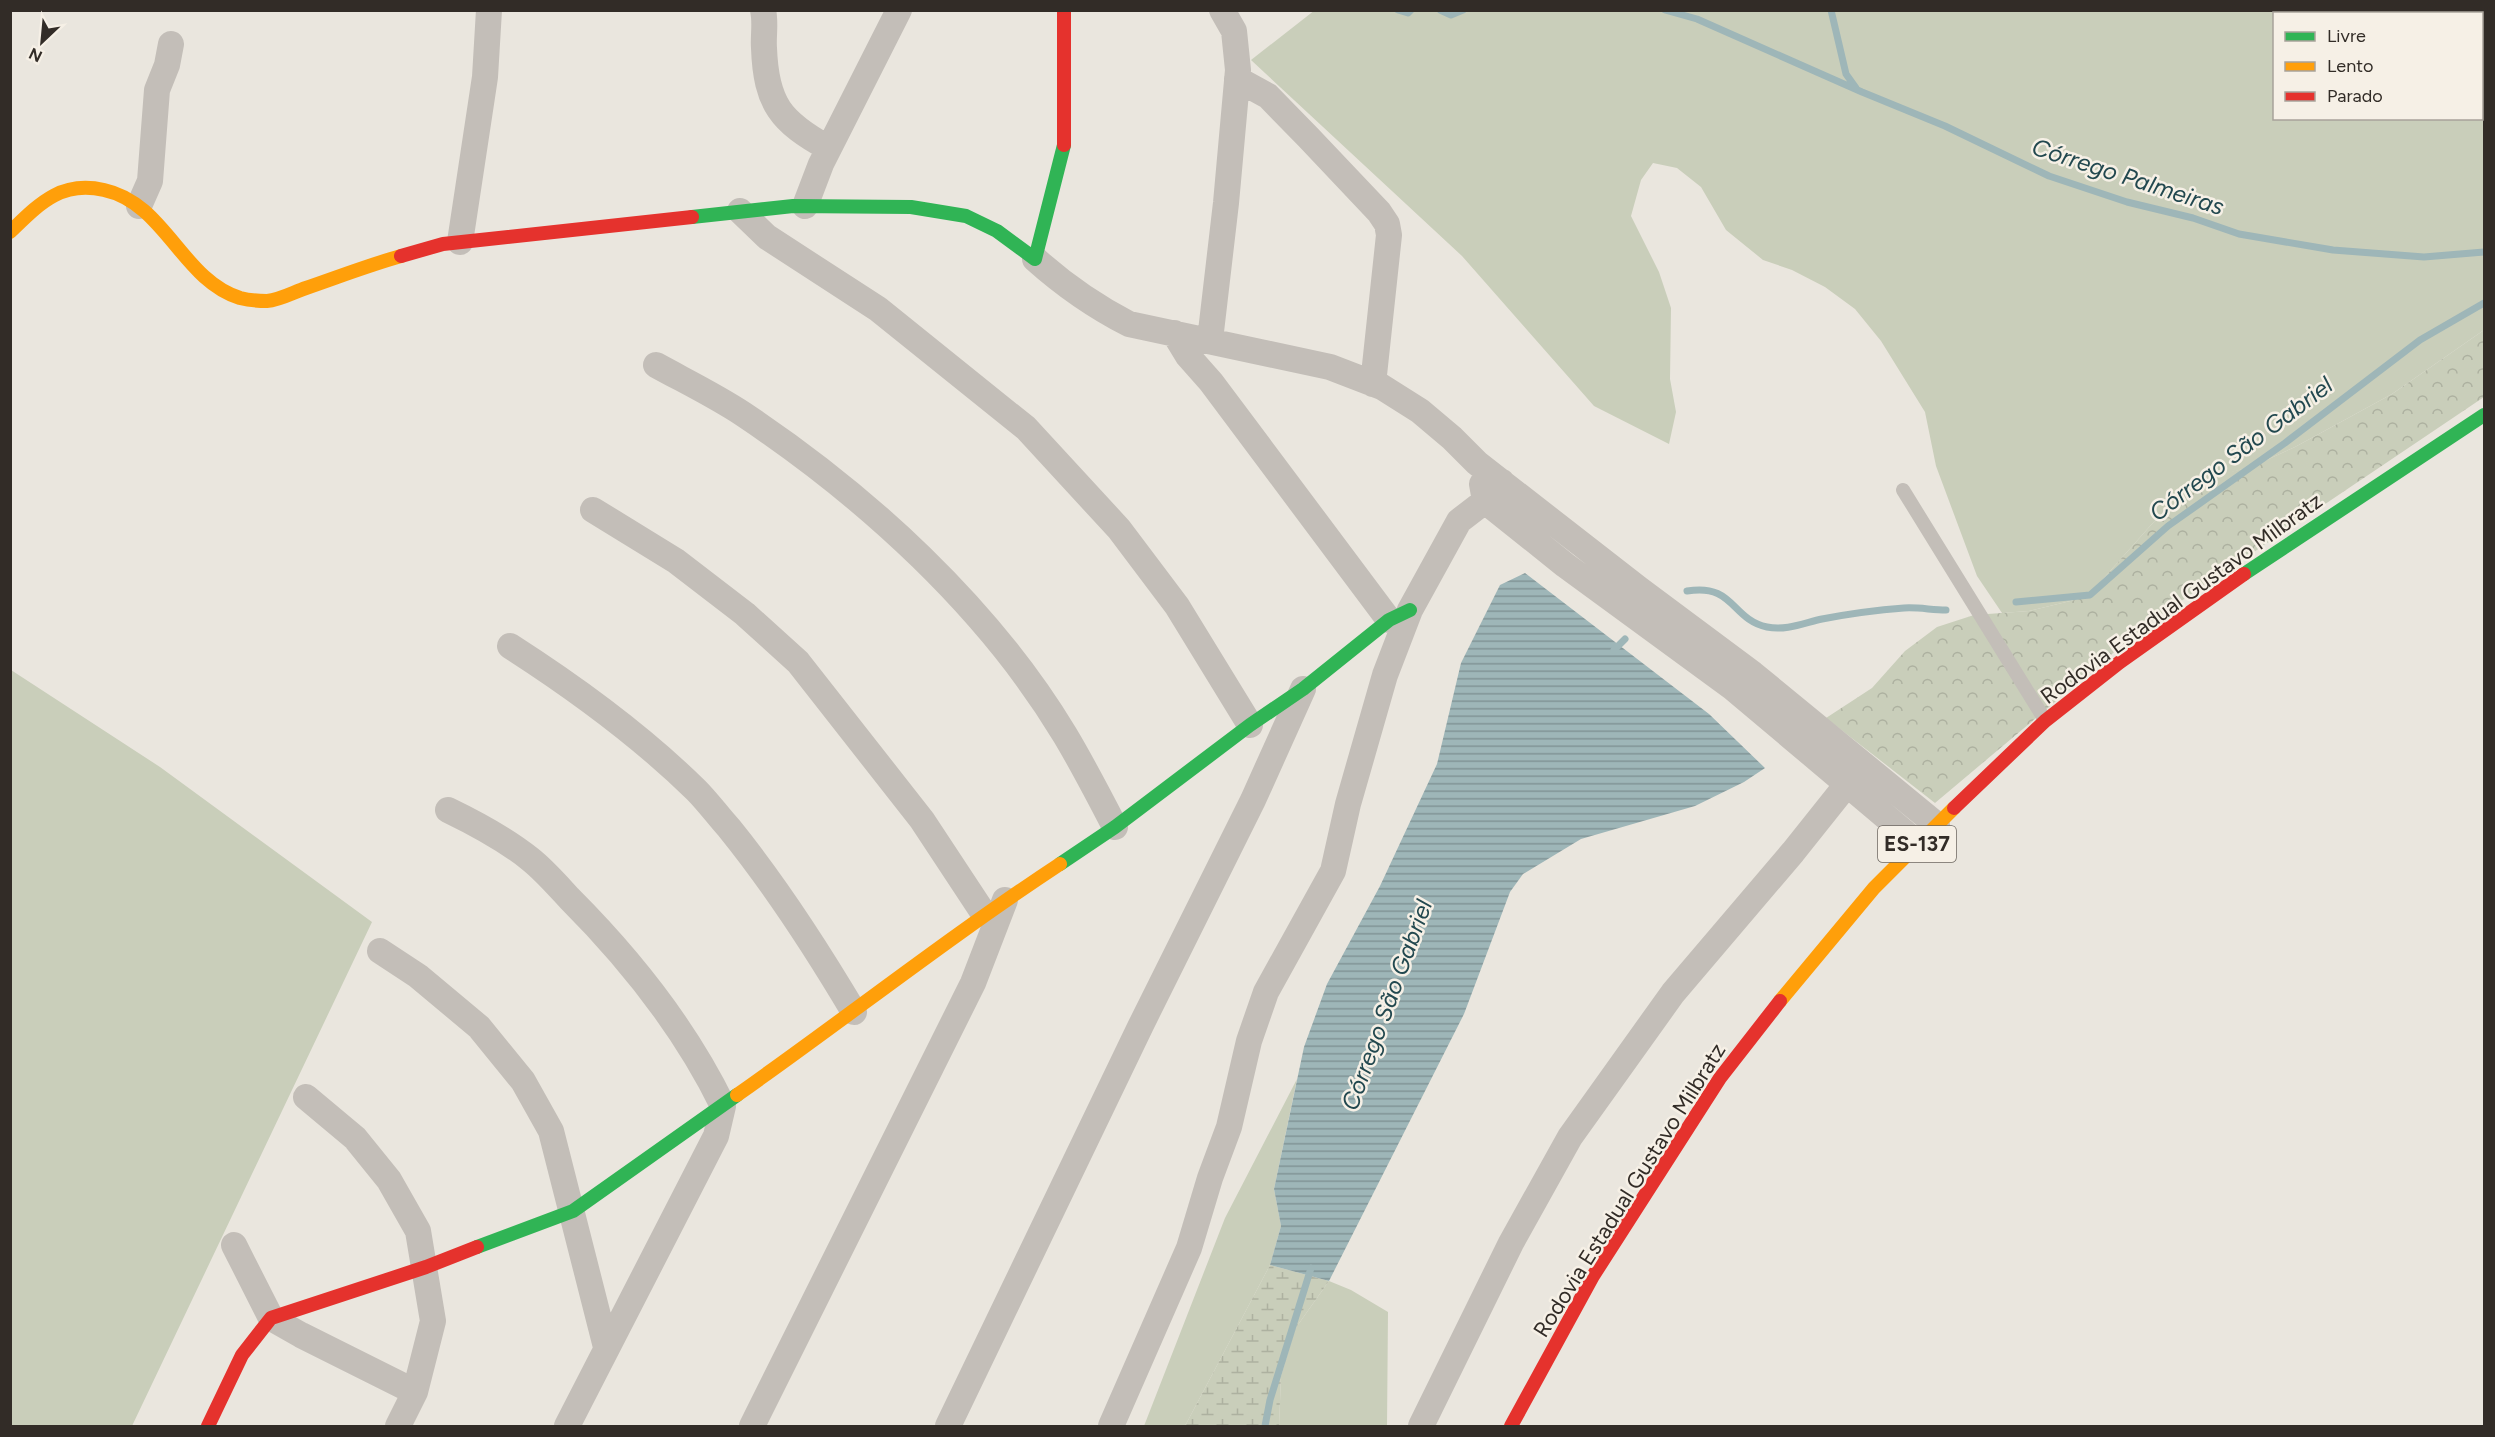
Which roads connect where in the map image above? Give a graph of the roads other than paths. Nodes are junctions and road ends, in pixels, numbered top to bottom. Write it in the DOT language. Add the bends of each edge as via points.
graph roads {
  1 [pos="489,10"];
  2 [pos="764,10"];
  3 [pos="899,10"];
  4 [pos="1064,10"];
  5 [pos="1222,10"];
  6 [pos="171,44"];
  7 [pos="1237,79"];
  8 [pos="828,148"];
  9 [pos="139,206"];
  10 [pos="805,206"];
  11 [pos="740,212"];
  12 [pos="10,232"];
  13 [pos="460,242"];
  14 [pos="1035,259"];
  15 [pos="1174,333"];
  16 [pos="1210,340"];
  17 [pos="656,365"];
  18 [pos="1373,384"];
  19 [pos="2484,415"];
  20 [pos="1903,490"];
  21 [pos="1494,492"];
  22 [pos="593,510"];
  23 [pos="1400,615"];
  24 [pos="510,646"];
  25 [pos="1303,689"];
  26 [pos="2045,721"];
  27 [pos="1250,725"];
  28 [pos="1848,783"];
  29 [pos="448,810"];
  30 [pos="1938,825"];
  31 [pos="1115,826"];
  32 [pos="1917,843"];
  33 [pos="1005,900"];
  34 [pos="984,914"];
  35 [pos="380,951"];
  36 [pos="854,1012"];
  37 [pos="306,1097"];
  38 [pos="723,1106"];
  39 [pos="573,1211"];
  40 [pos="234,1245"];
  41 [pos="426,1267"];
  42 [pos="271,1318"];
  43 [pos="606,1347"];
  44 [pos="416,1392"];
  45 [pos="208,1426"];
  46 [pos="398,1426"];
  47 [pos="567,1426"];
  48 [pos="752,1426"];
  49 [pos="948,1426"];
  50 [pos="1111,1426"];
  51 [pos="1421,1426"];
  52 [pos="1511,1426"];
  1 -- 13 [label="street" via="484,77"];
  2 -- 8 [label="street" via="764,61 770,92 780,115 802,134"];
  3 -- 8 [label="street"];
  4 -- 14 [label="street" via="1065,139"];
  5 -- 7 [label="street" via="1238,47"];
  6 -- 9 [label="street" via="157,90 150,181"];
  7 -- 16 [label="street"];
  7 -- 18 [label="street" via="1268,96 1369,200 1387,224"];
  8 -- 10 [label="street"];
  9 -- 12 [label="street" via="104,188 74,187 46,200"];
  9 -- 13 [label="street" via="199,271 223,291 239,300 254,302 269,301 370,265"];
  10 -- 11 [label="street"];
  10 -- 14 [label="street" via="911,207 966,216 997,231"];
  11 -- 13 [label="street"];
  11 -- 27 [label="street" via="767,237 878,309 1026,428 1119,529 1177,606"];
  14 -- 15 [label="street" via="1104,312 1129,324"];
  15 -- 16 [label="street"];
  15 -- 23 [label="street" via="1188,356"];
  16 -- 18 [label="street" via="1330,367"];
  17 -- 31 [label="street" via="742,413 814,465 885,522 952,589 1015,663 1064,734"];
  18 -- 21 [label="street" via="1419,411 1452,438 1477,463"];
  19 -- 26 [label="street, Rodovia Estadual Gustavo Milbratz / ES-137" via="2284,546 2120,662"];
  20 -- 26 [label="lane"];
  21 -- 23 [label="street" via="1459,521"];
  21 -- 28 [label="street" via="1565,565 1733,688"];
  21 -- 30 [label="street" via="1639,589 1753,674"];
  22 -- 34 [label="street" via="676,561 745,614 798,662 922,819"];
  23 -- 25 [label="street"];
  23 -- 50 [label="street" via="1333,871 1266,992 1249,1041 1229,1127 1188,1248"];
  24 -- 36 [label="street" via="632,731 698,792 803,927"];
  25 -- 27 [label="street"];
  25 -- 49 [label="street" via="1253,800"];
  26 -- 30 [label="street, Rodovia Estadual Gustavo Milbratz / ES-137"];
  27 -- 31 [label="street"];
  28 -- 32 [label="street"];
  28 -- 51 [label="street" via="1673,993 1570,1137 1511,1243"];
  29 -- 38 [label="street" via="486,829 532,860 598,927 668,1012 706,1071"];
  30 -- 32 [label="street, Rodovia Estadual Gustavo Milbratz / ES-137"];
  31 -- 33 [label="street"];
  32 -- 52 [label="street, Rodovia Estadual Gustavo Milbratz / ES-137" via="1813,959 1720,1078 1593,1276"];
  33 -- 34 [label="street"];
  33 -- 48 [label="street" via="973,983"];
  34 -- 36 [label="street"];
  35 -- 39 [label="street" via="418,976 479,1027 523,1081 551,1131"];
  36 -- 38 [label="street"];
  37 -- 41 [label="street" via="355,1138 389,1180 418,1231"];
  38 -- 39 [label="street"];
  38 -- 43 [label="street" via="716,1136"];
  39 -- 41 [label="street"];
  39 -- 43 [label="street"];
  40 -- 42 [label="street"];
  41 -- 42 [label="street"];
  41 -- 44 [label="street" via="433,1321"];
  42 -- 44 [label="street"];
  42 -- 45 [label="street" via="258,1330 243,1355"];
  43 -- 47 [label="street"];
  44 -- 46 [label="street"];
}
